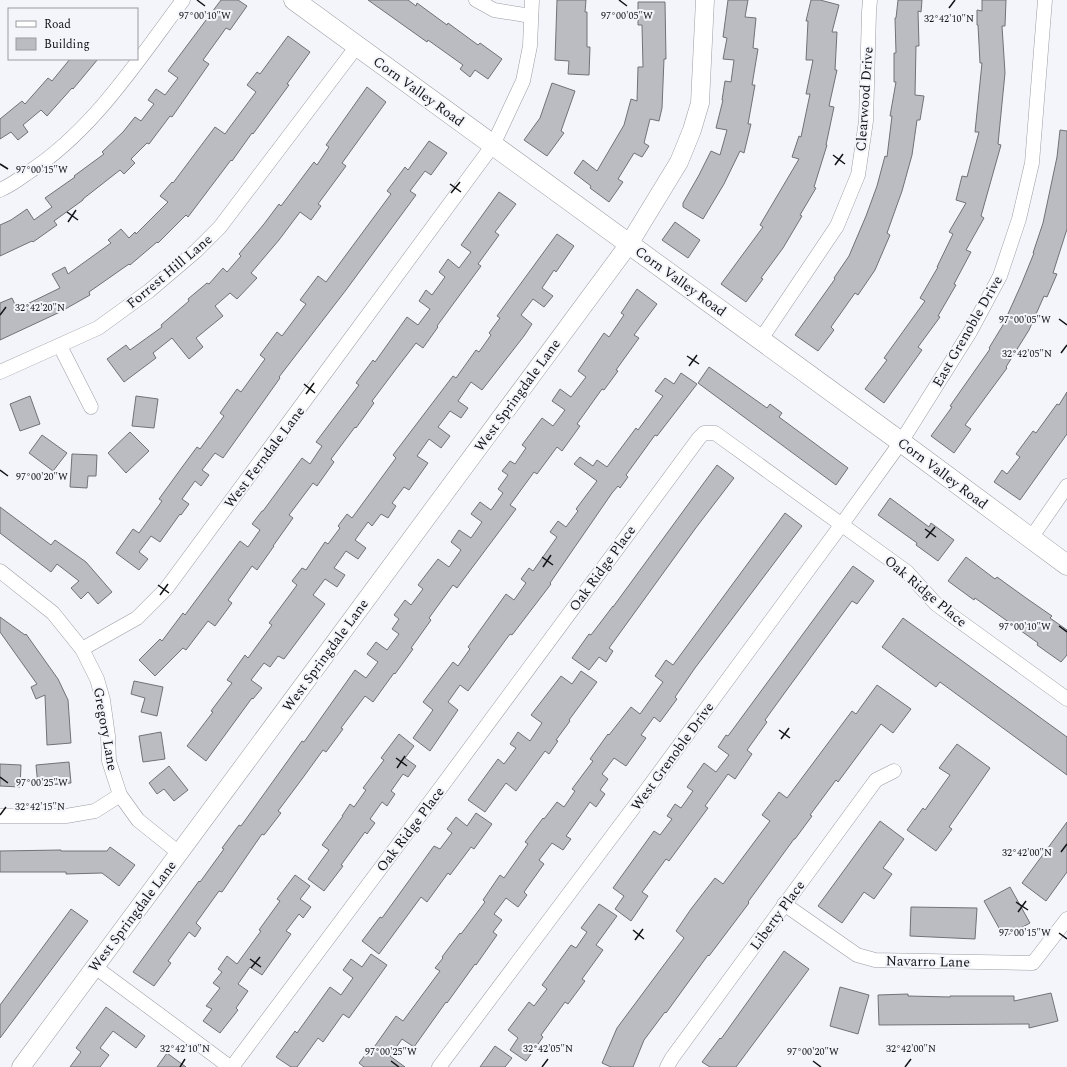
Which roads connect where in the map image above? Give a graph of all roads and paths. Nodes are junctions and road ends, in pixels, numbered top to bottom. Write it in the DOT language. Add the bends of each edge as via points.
graph roads {
  1 [pos="183,0"];
  2 [pos="294,0"];
  3 [pos="476,0"];
  4 [pos="532,0"];
  5 [pos="705,0"];
  6 [pos="870,0"];
  7 [pos="1045,0"];
  8 [pos="531,16"];
  9 [pos="357,46"];
  10 [pos="138,60"];
  11 [pos="138,60"];
  12 [pos="493,145"];
  13 [pos="0,190"];
  14 [pos="629,244"];
  15 [pos="761,339"];
  16 [pos="60,346"];
  17 [pos="0,372"];
  18 [pos="91,407"];
  19 [pos="901,442"];
  20 [pos="1067,486"];
  21 [pos="842,524"];
  22 [pos="1031,538"];
  23 [pos="1067,565"];
  24 [pos="0,571"];
  25 [pos="82,649"];
  26 [pos="1067,699"];
  27 [pos="894,771"];
  28 [pos="120,795"];
  29 [pos="0,816"];
  30 [pos="179,853"];
  31 [pos="784,904"];
  32 [pos="1067,919"];
  33 [pos="95,967"];
  34 [pos="20,1067"];
  35 [pos="231,1067"];
  36 [pos="439,1067"];
  37 [pos="667,1067"];
  1 -- 10 [label="street"];
  2 -- 9 [label="main road, Corn Valley Road"];
  3 -- 8 [label="street" via="494,10"];
  4 -- 8 [label="street, West Ferndale Lane"];
  5 -- 14 [label="street, West Springdale Lane" via="700,103 692,130 679,162"];
  6 -- 15 [label="street, Clearwood Drive" via="866,121 858,176 837,226"];
  7 -- 19 [label="street, East Grenoble Drive" via="1032,163 1019,219 1000,276 970,332"];
  8 -- 12 [label="street, West Ferndale Lane" via="530,46 522,81"];
  9 -- 12 [label="main road, Corn Valley Road"];
  9 -- 16 [label="street, Forrest Hill Lane" via="220,227 149,291 98,328"];
  11 -- 13 [label="street" via="110,97 70,140 39,166"];
  12 -- 14 [label="main road, Corn Valley Road"];
  12 -- 25 [label="street, West Ferndale Lane" via="166,589 137,618"];
  14 -- 15 [label="main road, Corn Valley Road"];
  14 -- 30 [label="street, West Springdale Lane"];
  15 -- 19 [label="main road, Corn Valley Road"];
  16 -- 17 [label="street, Forrest Hill Lane"];
  16 -- 18 [label="street"];
  19 -- 21 [label="street, West Grenoble Drive"];
  19 -- 22 [label="main road, Corn Valley Road"];
  20 -- 22 [label="street"];
  21 -- 26 [label="street, Oak Ridge Place" via="907,572 936,604"];
  21 -- 35 [label="street, Oak Ridge Place" via="715,433 704,433 432,801"];
  21 -- 36 [label="street, West Grenoble Drive"];
  22 -- 23 [label="main road, Corn Valley Road"];
  24 -- 25 [label="street, Gregory Lane" via="53,613"];
  25 -- 28 [label="street, Gregory Lane" via="97,679 103,700 109,761"];
  27 -- 31 [label="street, Liberty Place" via="876,780"];
  28 -- 29 [label="street" via="95,811 66,816"];
  28 -- 30 [label="street, Gregory Lane" via="138,820"];
  30 -- 33 [label="street, West Springdale Lane"];
  31 -- 32 [label="street, Navarro Lane" via="857,955 875,960 1033,963"];
  31 -- 37 [label="street, Liberty Place"];
  33 -- 34 [label="street, West Springdale Lane"];
  33 -- 35 [label="street"];
}
